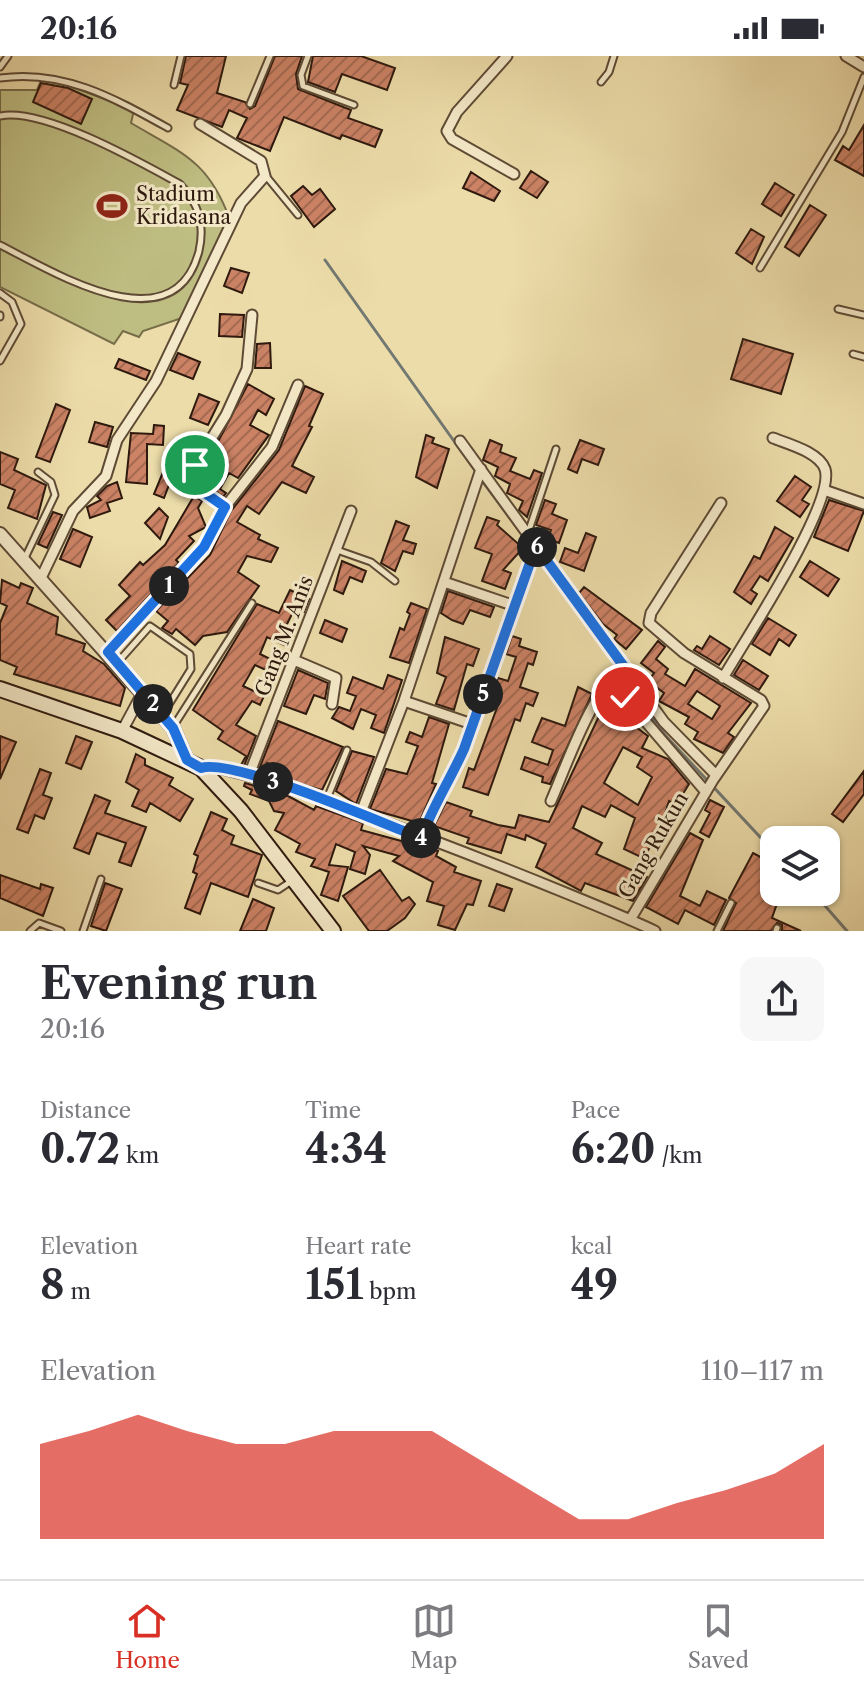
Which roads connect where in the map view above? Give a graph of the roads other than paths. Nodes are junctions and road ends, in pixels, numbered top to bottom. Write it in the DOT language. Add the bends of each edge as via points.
graph roads {
  1 [pos="8,56"];
  2 [pos="181,56"];
  3 [pos="270,56"];
  4 [pos="308,56"];
  5 [pos="507,56"];
  6 [pos="614,56"];
  7 [pos="846,56"];
  8 [pos="0,67"];
  9 [pos="864,67"];
  10 [pos="864,77"];
  11 [pos="0,78"];
  12 [pos="601,82"];
  13 [pos="174,85"];
  14 [pos="250,104"];
  15 [pos="354,105"];
  16 [pos="0,116"];
  17 [pos="200,124"];
  18 [pos="168,128"];
  19 [pos="514,174"];
  20 [pos="265,176"];
  21 [pos="298,215"];
  22 [pos="0,245"];
  23 [pos="760,268"];
  24 [pos="0,293"];
  25 [pos="838,309"];
  26 [pos="252,315"];
  27 [pos="864,315"];
  28 [pos="853,354"];
  29 [pos="864,357"];
  30 [pos="0,361"];
  31 [pos="298,385"];
  32 [pos="773,438"];
  33 [pos="460,441"];
  34 [pos="556,449"];
  35 [pos="38,472"];
  36 [pos="478,474"];
  37 [pos="824,490"];
  38 [pos="721,503"];
  39 [pos="864,504"];
  40 [pos="225,507"];
  41 [pos="351,511"];
  42 [pos="0,534"];
  43 [pos="528,534"];
  44 [pos="336,550"];
  45 [pos="534,550"];
  46 [pos="24,560"];
  47 [pos="41,578"];
  48 [pos="395,581"];
  49 [pos="444,582"];
  50 [pos="252,603"];
  51 [pos="512,605"];
  52 [pos="108,652"];
  53 [pos="294,660"];
  54 [pos="117,663"];
  55 [pos="618,673"];
  56 [pos="723,678"];
  57 [pos="0,689"];
  58 [pos="143,692"];
  59 [pos="404,701"];
  60 [pos="332,704"];
  61 [pos="162,715"];
  62 [pos="472,724"];
  63 [pos="173,728"];
  64 [pos="122,731"];
  65 [pos="347,750"];
  66 [pos="187,760"];
  67 [pos="201,768"];
  68 [pos="249,775"];
  69 [pos="710,784"];
  70 [pos="551,801"];
  71 [pos="325,802"];
  72 [pos="360,815"];
  73 [pos="421,838"];
  74 [pos="101,879"];
  75 [pos="294,880"];
  76 [pos="258,883"];
  77 [pos="731,903"];
  78 [pos="630,920"];
  79 [pos="326,927"];
  80 [pos="30,931"];
  81 [pos="61,931"];
  82 [pos="83,931"];
  83 [pos="655,931"];
  84 [pos="717,931"];
  1 -- 8 [label="lane"];
  2 -- 13 [label="lane"];
  3 -- 14 [label="lane"];
  4 -- 15 [label="lane" via="303,86"];
  5 -- 19 [label="street" via="457,112 447,131 452,139"];
  6 -- 12 [label="lane"];
  7 -- 9 [label="street"];
  10 -- 23 [label="lane" via="842,132"];
  11 -- 18 [label="lane" via="36,74 72,82 117,99"];
  16 -- 22 [label="lane" via="21,114 49,121 180,184 194,202 203,234 184,280 165,293 142,299 105,294"];
  17 -- 20 [label="street" via="261,161"];
  20 -- 21 [label="lane"];
  20 -- 47 [label="street" via="241,203 156,381 117,440 106,476 73,511"];
  24 -- 30 [label="lane" via="12,302 21,324"];
  25 -- 27 [label="lane"];
  26 -- 40 [label="street" via="243,378 191,473 195,488"];
  28 -- 29 [label="lane"];
  31 -- 40 [label="street" via="267,457"];
  32 -- 37 [label="street" via="818,460 825,470"];
  33 -- 36 [label="street"];
  34 -- 43 [label="lane"];
  35 -- 46 [label="lane" via="51,482 55,495"];
  36 -- 43 [label="street"];
  36 -- 49 [label="street"];
  37 -- 39 [label="street"];
  37 -- 56 [label="street" via="794,558"];
  38 -- 56 [label="street" via="649,620 684,653"];
  40 -- 52 [label="street" via="204,547"];
  41 -- 44 [label="street, Gang M. Anis"];
  42 -- 46 [label="street"];
  43 -- 45 [label="street"];
  44 -- 48 [label="lane" via="374,564"];
  44 -- 53 [label="street, Gang M. Anis"];
  45 -- 51 [label="street"];
  45 -- 55 [label="street"];
  46 -- 47 [label="street"];
  47 -- 52 [label="street"];
  49 -- 51 [label="street"];
  49 -- 59 [label="street"];
  50 -- 63 [label="lane"];
  51 -- 62 [label="street"];
  52 -- 54 [label="street"];
  53 -- 60 [label="street" via="336,678"];
  53 -- 68 [label="street, Gang M. Anis"];
  54 -- 58 [label="street"];
  54 -- 61 [label="lane" via="150,626 190,654 191,669"];
  55 -- 69 [label="street"];
  55 -- 69 [label="street"];
  55 -- 70 [label="street"];
  56 -- 69 [label="street, Gang Rukun" via="764,706"];
  57 -- 64 [label="main road"];
  58 -- 61 [label="street"];
  58 -- 64 [label="street"];
  59 -- 62 [label="street"];
  59 -- 72 [label="street"];
  61 -- 63 [label="street"];
  62 -- 73 [label="street"];
  63 -- 66 [label="street"];
  64 -- 66 [label="main road"];
  65 -- 71 [label="lane"];
  66 -- 67 [label="main road"];
  67 -- 68 [label="street" via="212,765"];
  67 -- 75 [label="main road"];
  68 -- 71 [label="street"];
  69 -- 78 [label="street, Gang Rukun"];
  71 -- 72 [label="street"];
  72 -- 73 [label="street"];
  73 -- 78 [label="street"];
  74 -- 82 [label="lane"];
  75 -- 76 [label="lane" via="278,890"];
  75 -- 79 [label="main road"];
  77 -- 84 [label="lane"];
  78 -- 83 [label="street"];
  80 -- 81 [label="lane" via="39,923"];
}
